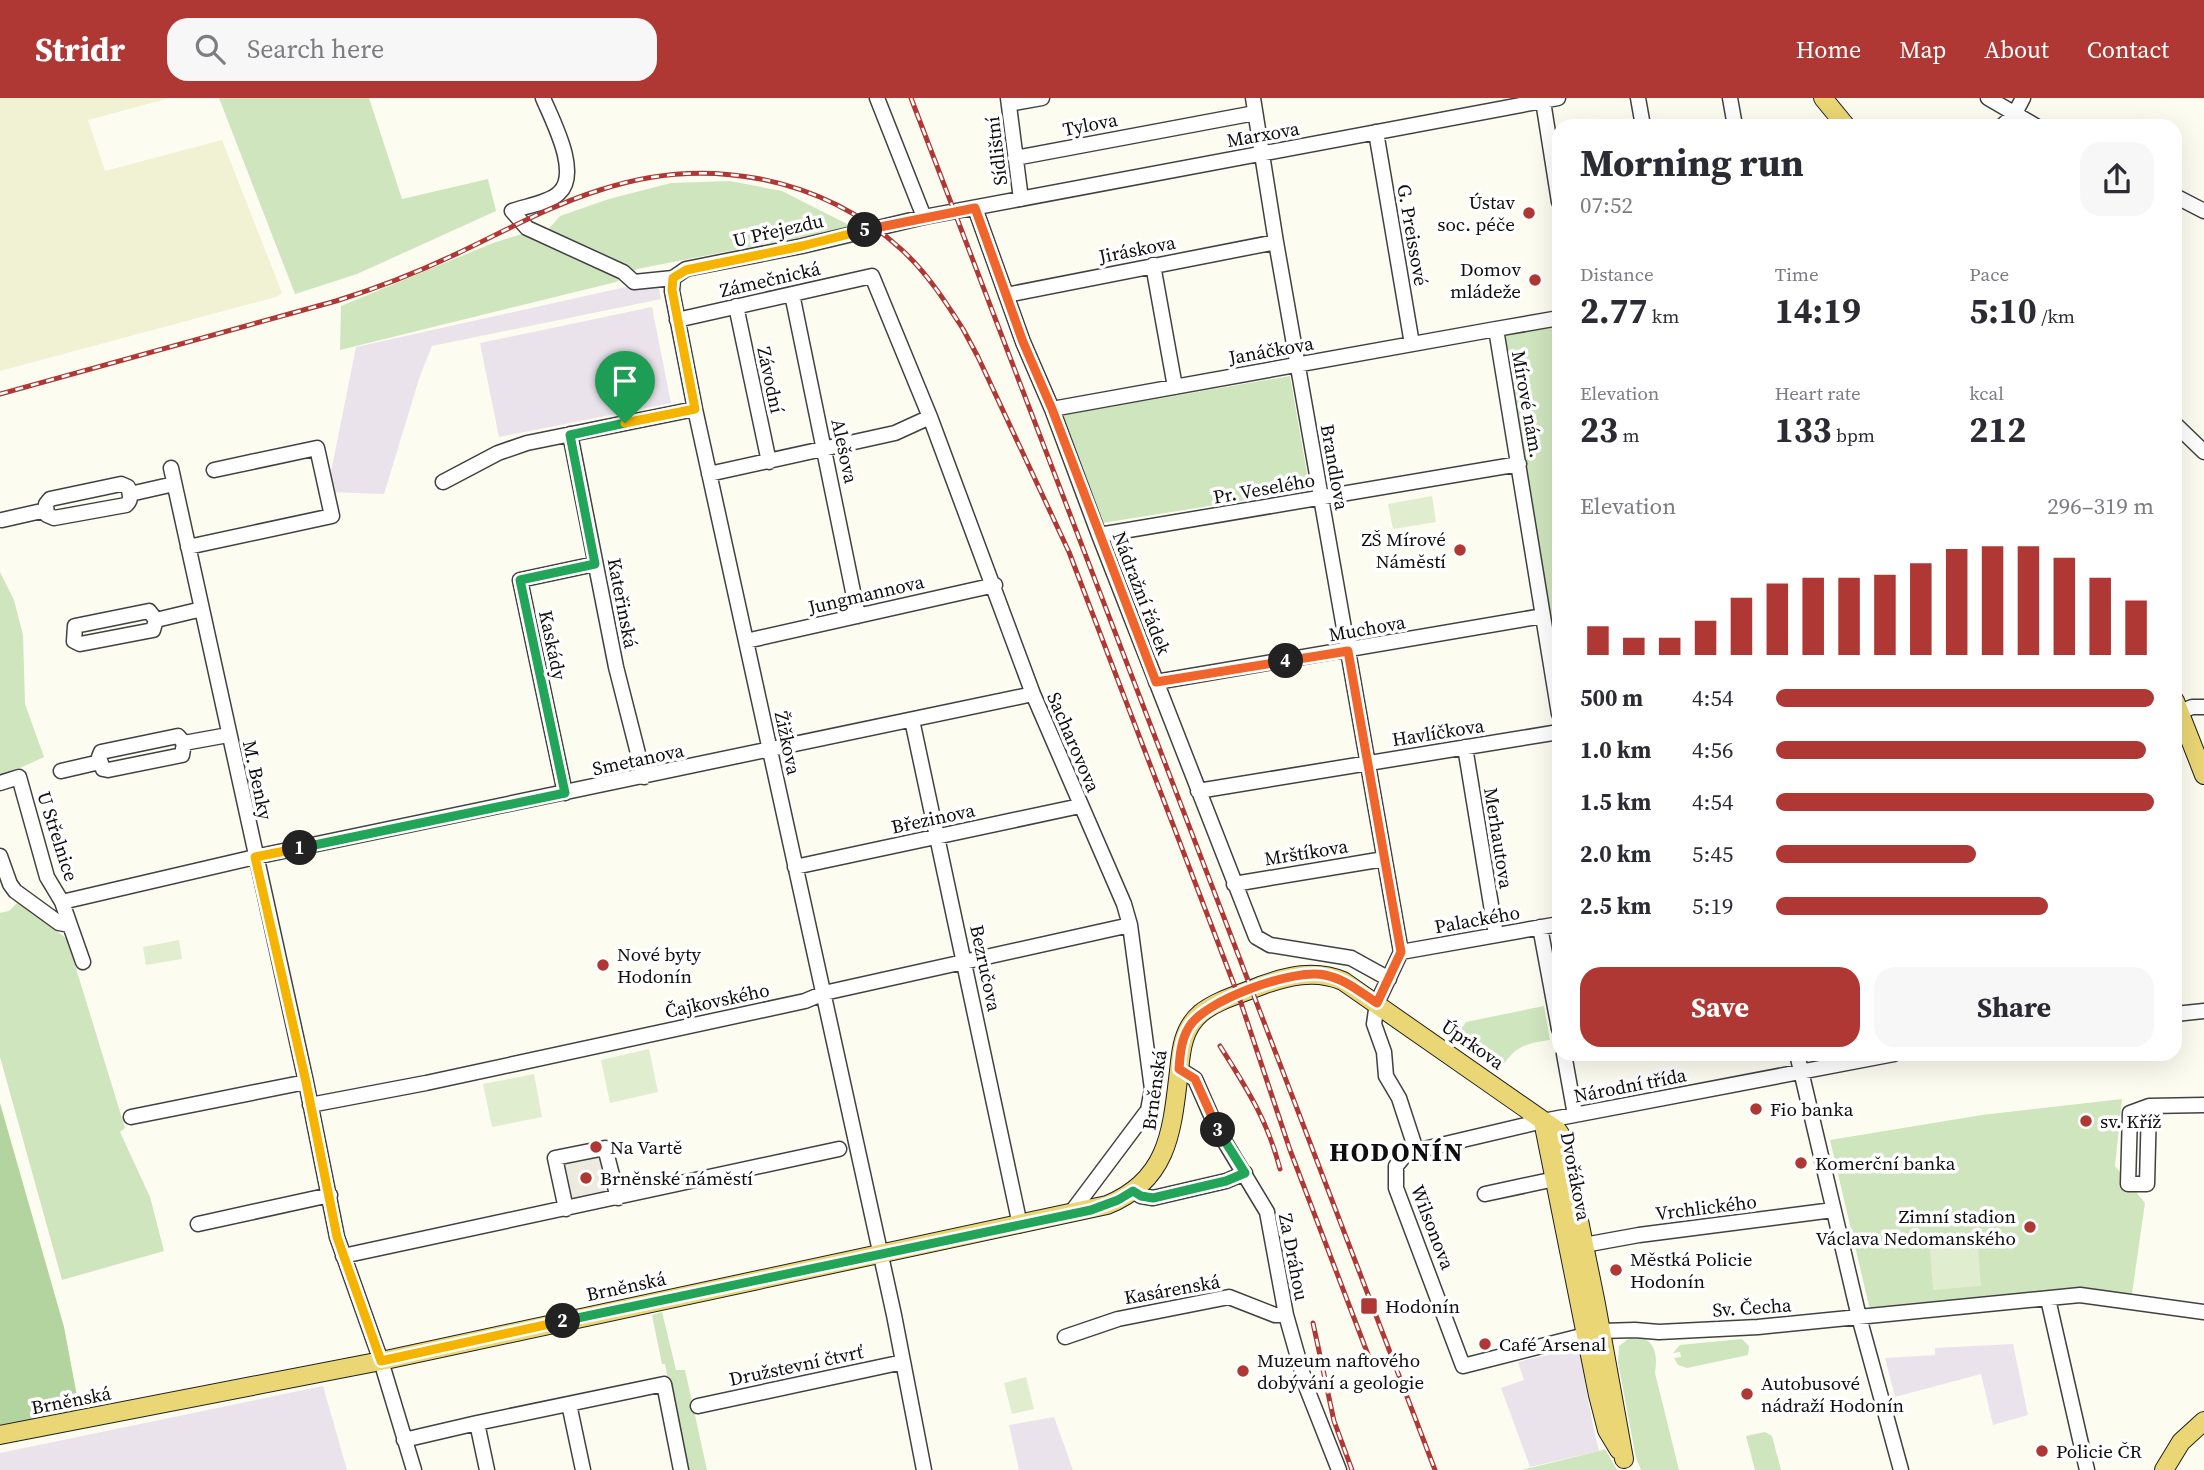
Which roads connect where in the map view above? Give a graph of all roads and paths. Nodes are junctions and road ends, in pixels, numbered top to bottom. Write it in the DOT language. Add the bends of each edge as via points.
graph roads {
  1 [pos="543,98"];
  2 [pos="877,98"];
  3 [pos="1042,98"];
  4 [pos="1253,98"];
  5 [pos="1558,98"];
  6 [pos="1638,98"];
  7 [pos="1730,98"];
  8 [pos="1823,98"];
  9 [pos="1988,98"];
  10 [pos="2023,98"];
  11 [pos="1009,101"];
  12 [pos="1543,101"];
  13 [pos="1494,103"];
  14 [pos="1255,113"];
  15 [pos="2014,115"];
  16 [pos="1642,119"];
  17 [pos="1734,119"];
  18 [pos="1840,119"];
  19 [pos="2009,119"];
  20 [pos="2022,119"];
  21 [pos="1376,132"];
  22 [pos="1262,153"];
  23 [pos="1015,158"];
  24 [pos="1552,158"];
  25 [pos="1021,199"];
  26 [pos="2182,200"];
  27 [pos="975,208"];
  28 [pos="2204,211"];
  29 [pos="924,217"];
  30 [pos="1276,242"];
  31 [pos="1153,265"];
  32 [pos="872,276"];
  33 [pos="673,278"];
  34 [pos="792,294"];
  35 [pos="1006,295"];
  36 [pos="736,306"];
  37 [pos="1552,319"];
  38 [pos="677,320"];
  39 [pos="1496,329"];
  40 [pos="1412,344"];
  41 [pos="1298,365"];
  42 [pos="1175,387"];
  43 [pos="695,409"];
  44 [pos="1052,409"];
  45 [pos="930,417"];
  46 [pos="2182,429"];
  47 [pos="570,435"];
  48 [pos="2202,445"];
  49 [pos="825,450"];
  50 [pos="769,462"];
  51 [pos="1519,464"];
  52 [pos="171,468"];
  53 [pos="214,470"];
  54 [pos="709,474"];
  55 [pos="443,482"];
  56 [pos="174,484"];
  57 [pos="130,494"];
  58 [pos="1321,498"];
  59 [pos="46,510"];
  60 [pos="2,520"];
  61 [pos="1099,535"];
  62 [pos="188,547"];
  63 [pos="595,564"];
  64 [pos="995,585"];
  65 [pos="202,609"];
  66 [pos="858,616"];
  67 [pos="1543,616"];
  68 [pos="156,620"];
  69 [pos="746,641"];
  70 [pos="1348,651"];
  71 [pos="1552,671"];
  72 [pos="1156,682"];
  73 [pos="1033,694"];
  74 [pos="2204,707"];
  75 [pos="2182,708"];
  76 [pos="912,720"];
  77 [pos="2182,721"];
  78 [pos="1552,733"];
  79 [pos="228,735"];
  80 [pos="1465,747"];
  81 [pos="770,751"];
  82 [pos="1367,763"];
  83 [pos="61,771"];
  84 [pos="2204,775"];
  85 [pos="644,777"];
  86 [pos="0,783"];
  87 [pos="1198,791"];
  88 [pos="565,793"];
  89 [pos="1080,806"];
  90 [pos="937,836"];
  91 [pos="0,856"];
  92 [pos="255,857"];
  93 [pos="1384,859"];
  94 [pos="795,867"];
  95 [pos="1234,884"];
  96 [pos="62,902"];
  97 [pos="70,925"];
  98 [pos="1130,925"];
  99 [pos="1552,926"];
  100 [pos="1541,927"];
  101 [pos="1496,935"];
  102 [pos="1401,952"];
  103 [pos="965,961"];
  104 [pos="83,962"];
  105 [pos="1389,979"];
  106 [pos="1552,989"];
  107 [pos="824,993"];
  108 [pos="1377,1003"];
  109 [pos="2204,1011"];
  110 [pos="2182,1013"];
  111 [pos="1565,1061"];
  112 [pos="1798,1061"];
  113 [pos="1860,1061"];
  114 [pos="1179,1069"];
  115 [pos="1801,1073"];
  116 [pos="306,1082"];
  117 [pos="310,1105"];
  118 [pos="2204,1105"];
  119 [pos="2149,1106"];
  120 [pos="1575,1115"];
  121 [pos="131,1117"];
  122 [pos="1543,1121"];
  123 [pos="839,1149"];
  124 [pos="1416,1150"];
  125 [pos="1245,1173"];
  126 [pos="1555,1180"];
  127 [pos="1133,1191"];
  128 [pos="1485,1194"];
  129 [pos="330,1195"];
  130 [pos="618,1198"];
  131 [pos="566,1209"];
  132 [pos="1833,1210"];
  133 [pos="1070,1214"];
  134 [pos="198,1224"];
  135 [pos="1020,1225"];
  136 [pos="1584,1245"];
  137 [pos="880,1254"];
  138 [pos="343,1256"];
  139 [pos="2048,1298"];
  140 [pos="2204,1312"];
  141 [pos="1286,1315"];
  142 [pos="1859,1317"];
  143 [pos="1593,1332"];
  144 [pos="1065,1337"];
  145 [pos="381,1361"];
  146 [pos="903,1362"];
  147 [pos="1463,1366"];
  148 [pos="569,1404"];
  149 [pos="698,1406"];
  150 [pos="477,1423"];
  151 [pos="2204,1423"];
  152 [pos="0,1435"];
  153 [pos="404,1440"];
  154 [pos="1627,1464"];
  155 [pos="414,1470"];
  156 [pos="487,1470"];
  157 [pos="583,1470"];
  158 [pos="681,1470"];
  159 [pos="924,1470"];
  160 [pos="1339,1470"];
  161 [pos="1901,1470"];
  162 [pos="2087,1470"];
  163 [pos="2164,1470"];
  164 [pos="2178,1470"];
  1 -- 33 [label="street" via="566,159 565,184 552,197 512,211 527,228 623,272 634,282"];
  2 -- 29 [label="street"];
  3 -- 11 [label="street"];
  4 -- 14 [label="street, Brandlova"];
  5 -- 12 [label="street, Marxova"];
  6 -- 16 [label="street"];
  7 -- 17 [label="street"];
  8 -- 18 [label="main road"];
  9 -- 15 [label="street"];
  10 -- 15 [label="street"];
  11 -- 23 [label="street, Sídlištní"];
  12 -- 13 [label="street, Marxova"];
  12 -- 24 [label="street"];
  13 -- 21 [label="street, Marxova"];
  14 -- 22 [label="street, Brandlova"];
  14 -- 23 [label="street, Tylova"];
  15 -- 19 [label="street"];
  15 -- 20 [label="street"];
  21 -- 22 [label="street, Marxova"];
  21 -- 40 [label="street, G. Preissové"];
  22 -- 25 [label="street, Marxova"];
  22 -- 30 [label="street, Brandlova"];
  23 -- 25 [label="street, Sídlištní"];
  25 -- 27 [label="street, Marxova"];
  26 -- 28 [label="street"];
  27 -- 29 [label="street, U Přejezdu"];
  27 -- 35 [label="street, Nádražní řádek"];
  29 -- 33 [label="street, U Přejezdu" via="686,270"];
  30 -- 31 [label="street, Jiráskova"];
  30 -- 41 [label="street, Brandlova"];
  31 -- 35 [label="street, Jiráskova"];
  31 -- 42 [label="street"];
  32 -- 34 [label="street, Zámečnická"];
  32 -- 45 [label="street, Sacharovova"];
  33 -- 38 [label="street, Žižkova"];
  34 -- 36 [label="street, Zámečnická"];
  34 -- 49 [label="street, Alešova"];
  35 -- 44 [label="street, Nádražní řádek"];
  36 -- 38 [label="street, Zámečnická"];
  36 -- 50 [label="street, Závodní"];
  37 -- 39 [label="street, Mírové nám."];
  38 -- 43 [label="street, Žižkova"];
  39 -- 40 [label="street, Janáčkova"];
  39 -- 51 [label="street, Mírové nám."];
  40 -- 41 [label="street, Janáčkova"];
  41 -- 42 [label="street, Janáčkova"];
  41 -- 58 [label="street, Brandlova"];
  42 -- 44 [label="street, Janáčkova"];
  43 -- 47 [label="street"];
  43 -- 54 [label="street, Žižkova"];
  44 -- 61 [label="street, Nádražní řádek"];
  45 -- 49 [label="street" via="895,433"];
  45 -- 64 [label="street, Sacharovova"];
  46 -- 48 [label="street"];
  47 -- 55 [label="street" via="513,447"];
  47 -- 63 [label="street, Kateřinská"];
  49 -- 50 [label="street"];
  49 -- 66 [label="street, Alešova"];
  50 -- 54 [label="street"];
  51 -- 58 [label="street, Pr. Veselého"];
  51 -- 67 [label="street, Mírové nám."];
  52 -- 56 [label="street, M. Benky"];
  53 -- 62 [label="street" via="317,449 332,516"];
  54 -- 69 [label="street, Žižkova"];
  56 -- 57 [label="street"];
  56 -- 62 [label="street, M. Benky"];
  57 -- 59 [label="street" via="126,505 54,518"];
  57 -- 59 [label="street" via="121,484 50,499"];
  58 -- 61 [label="street, Pr. Veselého"];
  58 -- 70 [label="street, Brandlova"];
  59 -- 60 [label="street"];
  61 -- 72 [label="street, Nádražní řádek"];
  62 -- 65 [label="street, M. Benky"];
  63 -- 85 [label="street, Kateřinská"];
  63 -- 88 [label="street, Kaskády" via="520,580"];
  64 -- 66 [label="street, Jungmannova"];
  64 -- 73 [label="street, Sacharovova"];
  65 -- 68 [label="street"];
  65 -- 79 [label="street, M. Benky"];
  66 -- 69 [label="street, Jungmannova"];
  67 -- 70 [label="street, Muchova"];
  67 -- 71 [label="street, Mírové nám."];
  68 -- 68 [label="street" via="149,611 75,626 74,641 80,645 153,630"];
  69 -- 81 [label="street, Žižkova"];
  70 -- 72 [label="street, Muchova"];
  70 -- 82 [label="street, Brandlova"];
  72 -- 87 [label="street, Nádražní řádek"];
  73 -- 76 [label="street, Smetanova"];
  73 -- 89 [label="street, Sacharovova"];
  74 -- 75 [label="street"];
  76 -- 81 [label="street, Smetanova"];
  76 -- 90 [label="street, Bezručova"];
  77 -- 84 [label="main road"];
  78 -- 80 [label="street, Havlíčkova"];
  79 -- 83 [label="street" via="184,743 178,736 101,752 100,762"];
  79 -- 92 [label="street, M. Benky"];
  80 -- 82 [label="street, Havlíčkova"];
  80 -- 101 [label="street, Merhautova"];
  81 -- 85 [label="street, Smetanova"];
  81 -- 94 [label="street, Žižkova"];
  82 -- 87 [label="street, Havlíčkova"];
  82 -- 93 [label="street, Brandlova"];
  85 -- 88 [label="street, Smetanova"];
  86 -- 96 [label="street, U Střelnice" via="19,777 47,877"];
  87 -- 95 [label="street, Nádražní řádek"];
  88 -- 92 [label="street, Smetanova"];
  89 -- 90 [label="street, Březinova"];
  89 -- 98 [label="street, Sacharovova" via="1117,884"];
  90 -- 94 [label="street, Březinova"];
  90 -- 103 [label="street, Bezručova"];
  91 -- 97 [label="street" via="15,891 59,923"];
  92 -- 96 [label="street, Smetanova"];
  92 -- 116 [label="street, M. Benky"];
  93 -- 95 [label="street, Mrštíkova"];
  93 -- 102 [label="street, Brandlova"];
  94 -- 107 [label="street, Žižkova"];
  95 -- 105 [label="street, Nádražní řádek" via="1256,937 1264,943 1351,958"];
  96 -- 97 [label="street, U Střelnice"];
  97 -- 104 [label="street, U Střelnice"];
  98 -- 103 [label="street, Čajkovského"];
  98 -- 133 [label="street, Sacharovova" via="1152,1099"];
  99 -- 100 [label="street, Palackého"];
  100 -- 101 [label="street, Palackého"];
  100 -- 106 [label="street"];
  101 -- 102 [label="street, Palackého"];
  102 -- 105 [label="street"];
  103 -- 107 [label="street, Čajkovského"];
  103 -- 135 [label="street, Bezručova"];
  105 -- 108 [label="street"];
  107 -- 117 [label="street, Čajkovského" via="805,1001"];
  107 -- 137 [label="street, Žižkova"];
  108 -- 114 [label="main road, Brněnská" via="1343,981 1322,974 1275,980 1201,1012 1183,1039"];
  108 -- 122 [label="main road, Úprkova"];
  108 -- 124 [label="street" via="1374,1024 1386,1076 1399,1098"];
  109 -- 110 [label="street"];
  111 -- 120 [label="street"];
  112 -- 115 [label="street"];
  113 -- 115 [label="street, Národní třída"];
  114 -- 125 [label="street, Za Dráhou" via="1195,1079 1217,1129"];
  114 -- 127 [label="main road, Brněnská" via="1168,1143 1154,1170"];
  115 -- 120 [label="street, Národní třída"];
  115 -- 132 [label="street"];
  116 -- 117 [label="street, M. Benky"];
  116 -- 121 [label="street"];
  117 -- 129 [label="street, M. Benky"];
  118 -- 119 [label="street"];
  119 -- 119 [label="street" via="2147,1184 2128,1184 2130,1112"];
  120 -- 122 [label="street, Národní třída"];
  122 -- 124 [label="street, Národní třída"];
  122 -- 126 [label="main road, Dvořákova"];
  122 -- 136 [label="main road, Dvořákova" via="1562,1137"];
  123 -- 130 [label="street"];
  124 -- 147 [label="street, Wilsonova" via="1396,1166 1396,1188"];
  125 -- 127 [label="street" via="1153,1198"];
  125 -- 141 [label="street, Za Dráhou" via="1270,1224"];
  126 -- 128 [label="street"];
  126 -- 143 [label="main road, Dvořákova"];
  127 -- 133 [label="main road, Brněnská" via="1107,1205"];
  129 -- 134 [label="street"];
  129 -- 138 [label="street, M. Benky"];
  130 -- 131 [label="street"];
  130 -- 131 [label="street" via="606,1148 555,1158"];
  131 -- 138 [label="street"];
  132 -- 136 [label="street, Vrchlického"];
  132 -- 142 [label="street"];
  133 -- 135 [label="main road, Brněnská"];
  135 -- 137 [label="main road, Brněnská"];
  136 -- 143 [label="main road, Dvořákova"];
  137 -- 145 [label="main road, Brněnská"];
  137 -- 146 [label="street"];
  138 -- 145 [label="street, M. Benky"];
  139 -- 140 [label="street, Sv. Čecha" via="2080,1294"];
  139 -- 142 [label="street, Sv. Čecha"];
  139 -- 162 [label="street"];
  141 -- 144 [label="street, Kasárenská" via="1229,1297 1118,1319"];
  141 -- 160 [label="street, Za Dráhou" via="1307,1389"];
  142 -- 143 [label="street, Sv. Čecha" via="1758,1328"];
  142 -- 161 [label="street"];
  143 -- 147 [label="street, Sv. Čecha"];
  143 -- 154 [label="main road, Dvořákova" via="1607,1430"];
  145 -- 152 [label="main road, Brněnská"];
  145 -- 153 [label="street, M. Benky"];
  146 -- 149 [label="street, Družstevní čtvrť"];
  146 -- 159 [label="street"];
  148 -- 150 [label="street"];
  148 -- 157 [label="street"];
  148 -- 158 [label="street" via="664,1384"];
  150 -- 153 [label="street"];
  150 -- 156 [label="street"];
  151 -- 163 [label="main road" via="2181,1442"];
  151 -- 164 [label="main road"];
  153 -- 155 [label="street, M. Benky"];
}
